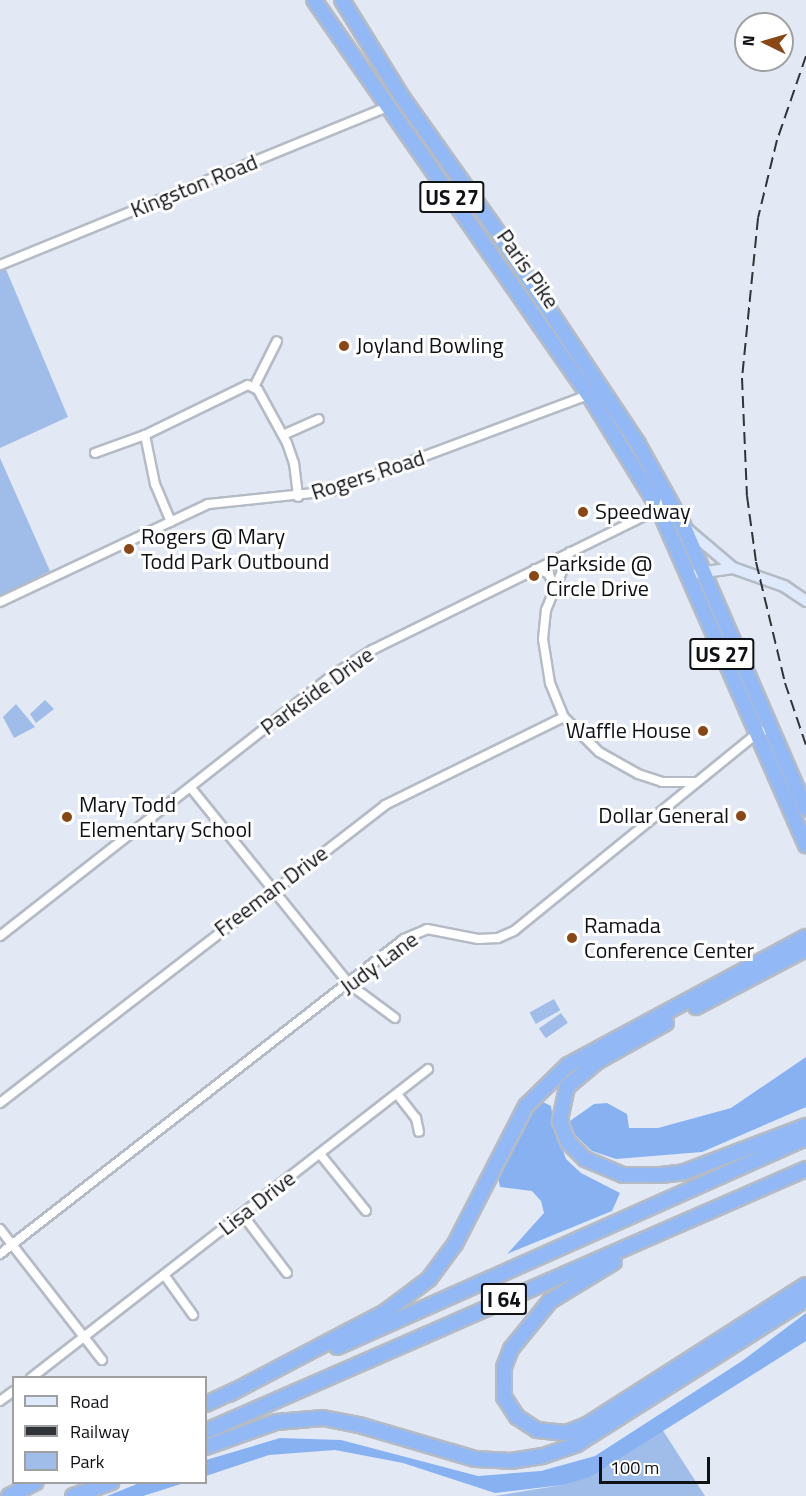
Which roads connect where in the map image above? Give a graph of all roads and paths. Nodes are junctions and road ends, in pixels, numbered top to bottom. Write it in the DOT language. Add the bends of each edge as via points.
graph roads {
  1 [pos="314,0"];
  2 [pos="342,0"];
  3 [pos="402,97"];
  4 [pos="388,107"];
  5 [pos="0,265"];
  6 [pos="277,341"];
  7 [pos="601,386"];
  8 [pos="254,387"];
  9 [pos="589,395"];
  10 [pos="319,419"];
  11 [pos="145,435"];
  12 [pos="283,435"];
  13 [pos="95,453"];
  14 [pos="297,497"];
  15 [pos="664,506"];
  16 [pos="171,522"];
  17 [pos="683,525"];
  18 [pos="570,552"];
  19 [pos="721,559"];
  20 [pos="702,568"];
  21 [pos="733,568"];
  22 [pos="535,569"];
  23 [pos="688,574"];
  24 [pos="554,585"];
  25 [pos="712,592"];
  26 [pos="806,600"];
  27 [pos="0,602"];
  28 [pos="564,717"];
  29 [pos="772,728"];
  30 [pos="756,734"];
  31 [pos="696,782"];
  32 [pos="191,788"];
  33 [pos="806,809"];
  34 [pos="806,845"];
  35 [pos="272,889"];
  36 [pos="0,936"];
  37 [pos="806,937"];
  38 [pos="806,949"];
  39 [pos="349,984"];
  40 [pos="394,1018"];
  41 [pos="428,1069"];
  42 [pos="398,1094"];
  43 [pos="0,1103"];
  44 [pos="806,1126"];
  45 [pos="419,1132"];
  46 [pos="806,1138"];
  47 [pos="320,1155"];
  48 [pos="806,1169"];
  49 [pos="366,1211"];
  50 [pos="242,1214"];
  51 [pos="0,1228"];
  52 [pos="671,1231"];
  53 [pos="12,1244"];
  54 [pos="0,1254"];
  55 [pos="287,1273"];
  56 [pos="165,1276"];
  57 [pos="806,1285"];
  58 [pos="806,1299"];
  59 [pos="193,1316"];
  60 [pos="86,1336"];
  61 [pos="102,1360"];
  62 [pos="32,1376"];
  63 [pos="229,1394"];
  64 [pos="207,1404"];
  65 [pos="207,1431"];
  66 [pos="207,1447"];
  67 [pos="32,1484"];
  68 [pos="88,1484"];
  69 [pos="106,1484"];
  70 [pos="9,1496"];
  71 [pos="64,1496"];
  72 [pos="73,1496"];
  1 -- 4 [label="highway, Paris Pike / US 27"];
  2 -- 3 [label="highway, Paris Pike / US 27"];
  3 -- 4 [label="highway"];
  3 -- 7 [label="highway, Paris Pike / US 27"];
  4 -- 5 [label="street, Kingston Road"];
  4 -- 9 [label="highway, Paris Pike / US 27"];
  6 -- 8 [label="street"];
  7 -- 9 [label="street, Rogers Road"];
  7 -- 15 [label="highway, Paris Pike / US 27"];
  8 -- 11 [label="street" via="248,385"];
  8 -- 12 [label="street"];
  9 -- 14 [label="street, Rogers Road" via="331,491"];
  9 -- 15 [label="highway, Paris Pike / US 27"];
  10 -- 12 [label="street"];
  11 -- 13 [label="street"];
  11 -- 16 [label="street" via="154,484"];
  12 -- 14 [label="street" via="294,463"];
  14 -- 16 [label="street, Rogers Road" via="215,502"];
  15 -- 17 [label="highway, US 27"];
  15 -- 18 [label="street, Parkside Drive"];
  15 -- 23 [label="highway, Paris Pike / US 27"];
  16 -- 27 [label="street, Rogers Road"];
  17 -- 19 [label="street"];
  17 -- 20 [label="highway, US 27"];
  18 -- 22 [label="street, Parkside Drive"];
  18 -- 24 [label="street"];
  19 -- 20 [label="street"];
  19 -- 21 [label="street"];
  20 -- 21 [label="street"];
  20 -- 23 [label="street"];
  20 -- 25 [label="highway, US 27"];
  21 -- 25 [label="street" via="720,575"];
  21 -- 26 [label="street" via="784,586"];
  22 -- 24 [label="street" via="548,573"];
  22 -- 32 [label="street, Parkside Drive" via="372,650 330,677"];
  23 -- 30 [label="highway, US 27"];
  24 -- 28 [label="street" via="543,625 544,655"];
  25 -- 29 [label="highway, US 27"];
  28 -- 31 [label="street" via="599,752 638,774 662,782"];
  28 -- 35 [label="street, Freeman Drive" via="385,805"];
  29 -- 30 [label="street, Judy Lane"];
  29 -- 33 [label="highway, US 27"];
  30 -- 31 [label="street, Judy Lane"];
  30 -- 34 [label="highway, US 27"];
  31 -- 39 [label="street, Judy Lane" via="514,931 498,938 478,939 446,931 417,932"];
  32 -- 35 [label="street"];
  32 -- 36 [label="street, Parkside Drive"];
  35 -- 39 [label="street"];
  35 -- 43 [label="street, Freeman Drive"];
  37 -- 63 [label="highway" via="568,1065 526,1106 455,1244 429,1279 385,1312"];
  38 -- 44 [label="highway" via="582,1071 567,1088 559,1111 563,1132 576,1152 604,1169 637,1176 684,1172"];
  39 -- 40 [label="street"];
  39 -- 53 [label="street, Judy Lane"];
  41 -- 42 [label="street, Lisa Drive"];
  42 -- 45 [label="street" via="416,1118"];
  42 -- 47 [label="street, Lisa Drive"];
  46 -- 63 [label="highway, I 64"];
  47 -- 49 [label="street"];
  47 -- 50 [label="street, Lisa Drive"];
  48 -- 52 [label="highway, I 64"];
  50 -- 55 [label="street"];
  50 -- 56 [label="street, Lisa Drive"];
  51 -- 53 [label="street"];
  52 -- 57 [label="highway" via="575,1283 550,1301 521,1332 504,1366 502,1382 510,1408 527,1425 556,1434 587,1425"];
  52 -- 65 [label="highway, I 64" via="547,1281"];
  53 -- 54 [label="street, Judy Lane"];
  53 -- 60 [label="street"];
  56 -- 59 [label="street"];
  56 -- 60 [label="street, Lisa Drive"];
  58 -- 66 [label="highway" via="577,1444 543,1456 511,1461 475,1459 323,1418 276,1422"];
  60 -- 61 [label="street"];
  60 -- 62 [label="street, Lisa Drive"];
  63 -- 64 [label="highway, I 64"];
  67 -- 70 [label="highway"];
  68 -- 71 [label="highway"];
  69 -- 72 [label="highway"];
}
